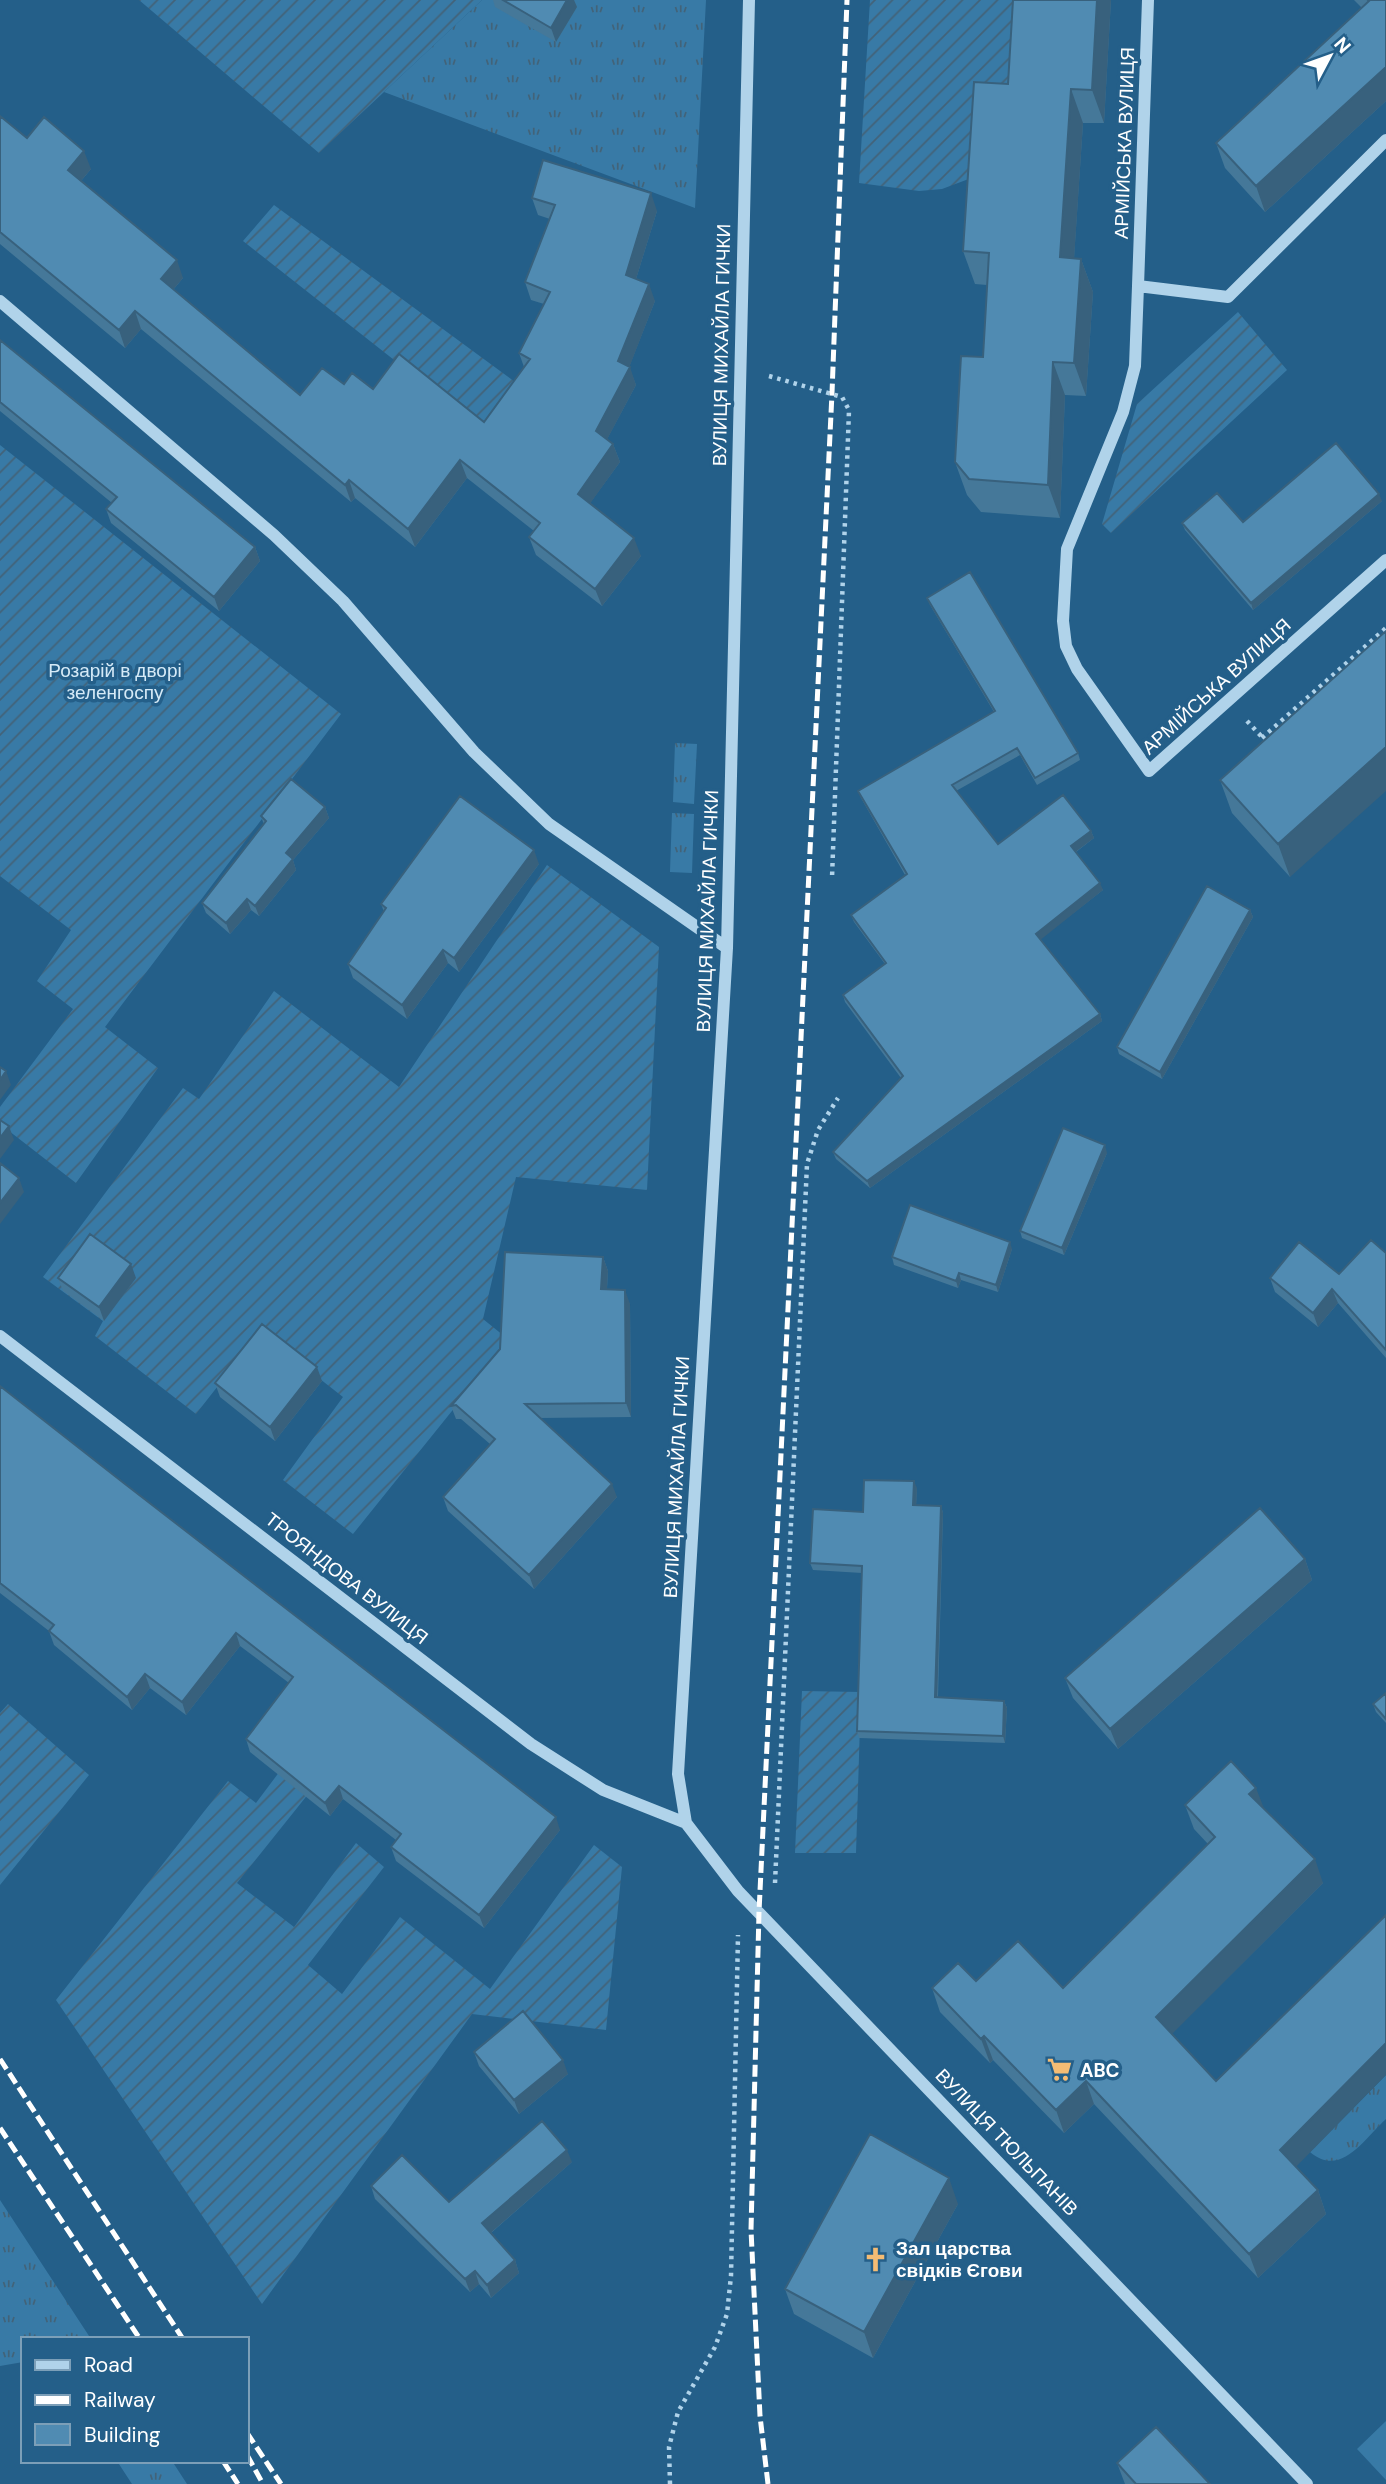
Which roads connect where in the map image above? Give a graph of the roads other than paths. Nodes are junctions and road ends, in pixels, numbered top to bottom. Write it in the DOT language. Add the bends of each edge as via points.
graph roads {
  1 [pos="749,0"];
  2 [pos="1147,0"];
  3 [pos="1386,140"];
  4 [pos="1138,286"];
  5 [pos="0,301"];
  6 [pos="1386,560"];
  7 [pos="727,948"];
  8 [pos="0,1336"];
  9 [pos="686,1822"];
  10 [pos="1307,2484"];
  1 -- 7 [label="street, ВУЛИЦЯ МИХАЙЛА ГИЧКИ"];
  2 -- 4 [label="street, АРМІЙСЬКА ВУЛИЦЯ"];
  3 -- 4 [label="street" via="1228,297"];
  4 -- 6 [label="street, АРМІЙСЬКА ВУЛИЦЯ" via="1135,366 1123,412 1067,549 1063,621 1066,646 1077,669 1149,771"];
  5 -- 7 [label="street" via="274,535 343,601 474,751 549,824"];
  7 -- 9 [label="street, ВУЛИЦЯ МИХАЙЛА ГИЧКИ" via="678,1774"];
  8 -- 9 [label="street, ТРОЯНДОВА ВУЛИЦЯ" via="531,1744 603,1790"];
  9 -- 10 [label="street, ВУЛИЦЯ ТЮЛЬПАНІВ" via="738,1891"];
}
